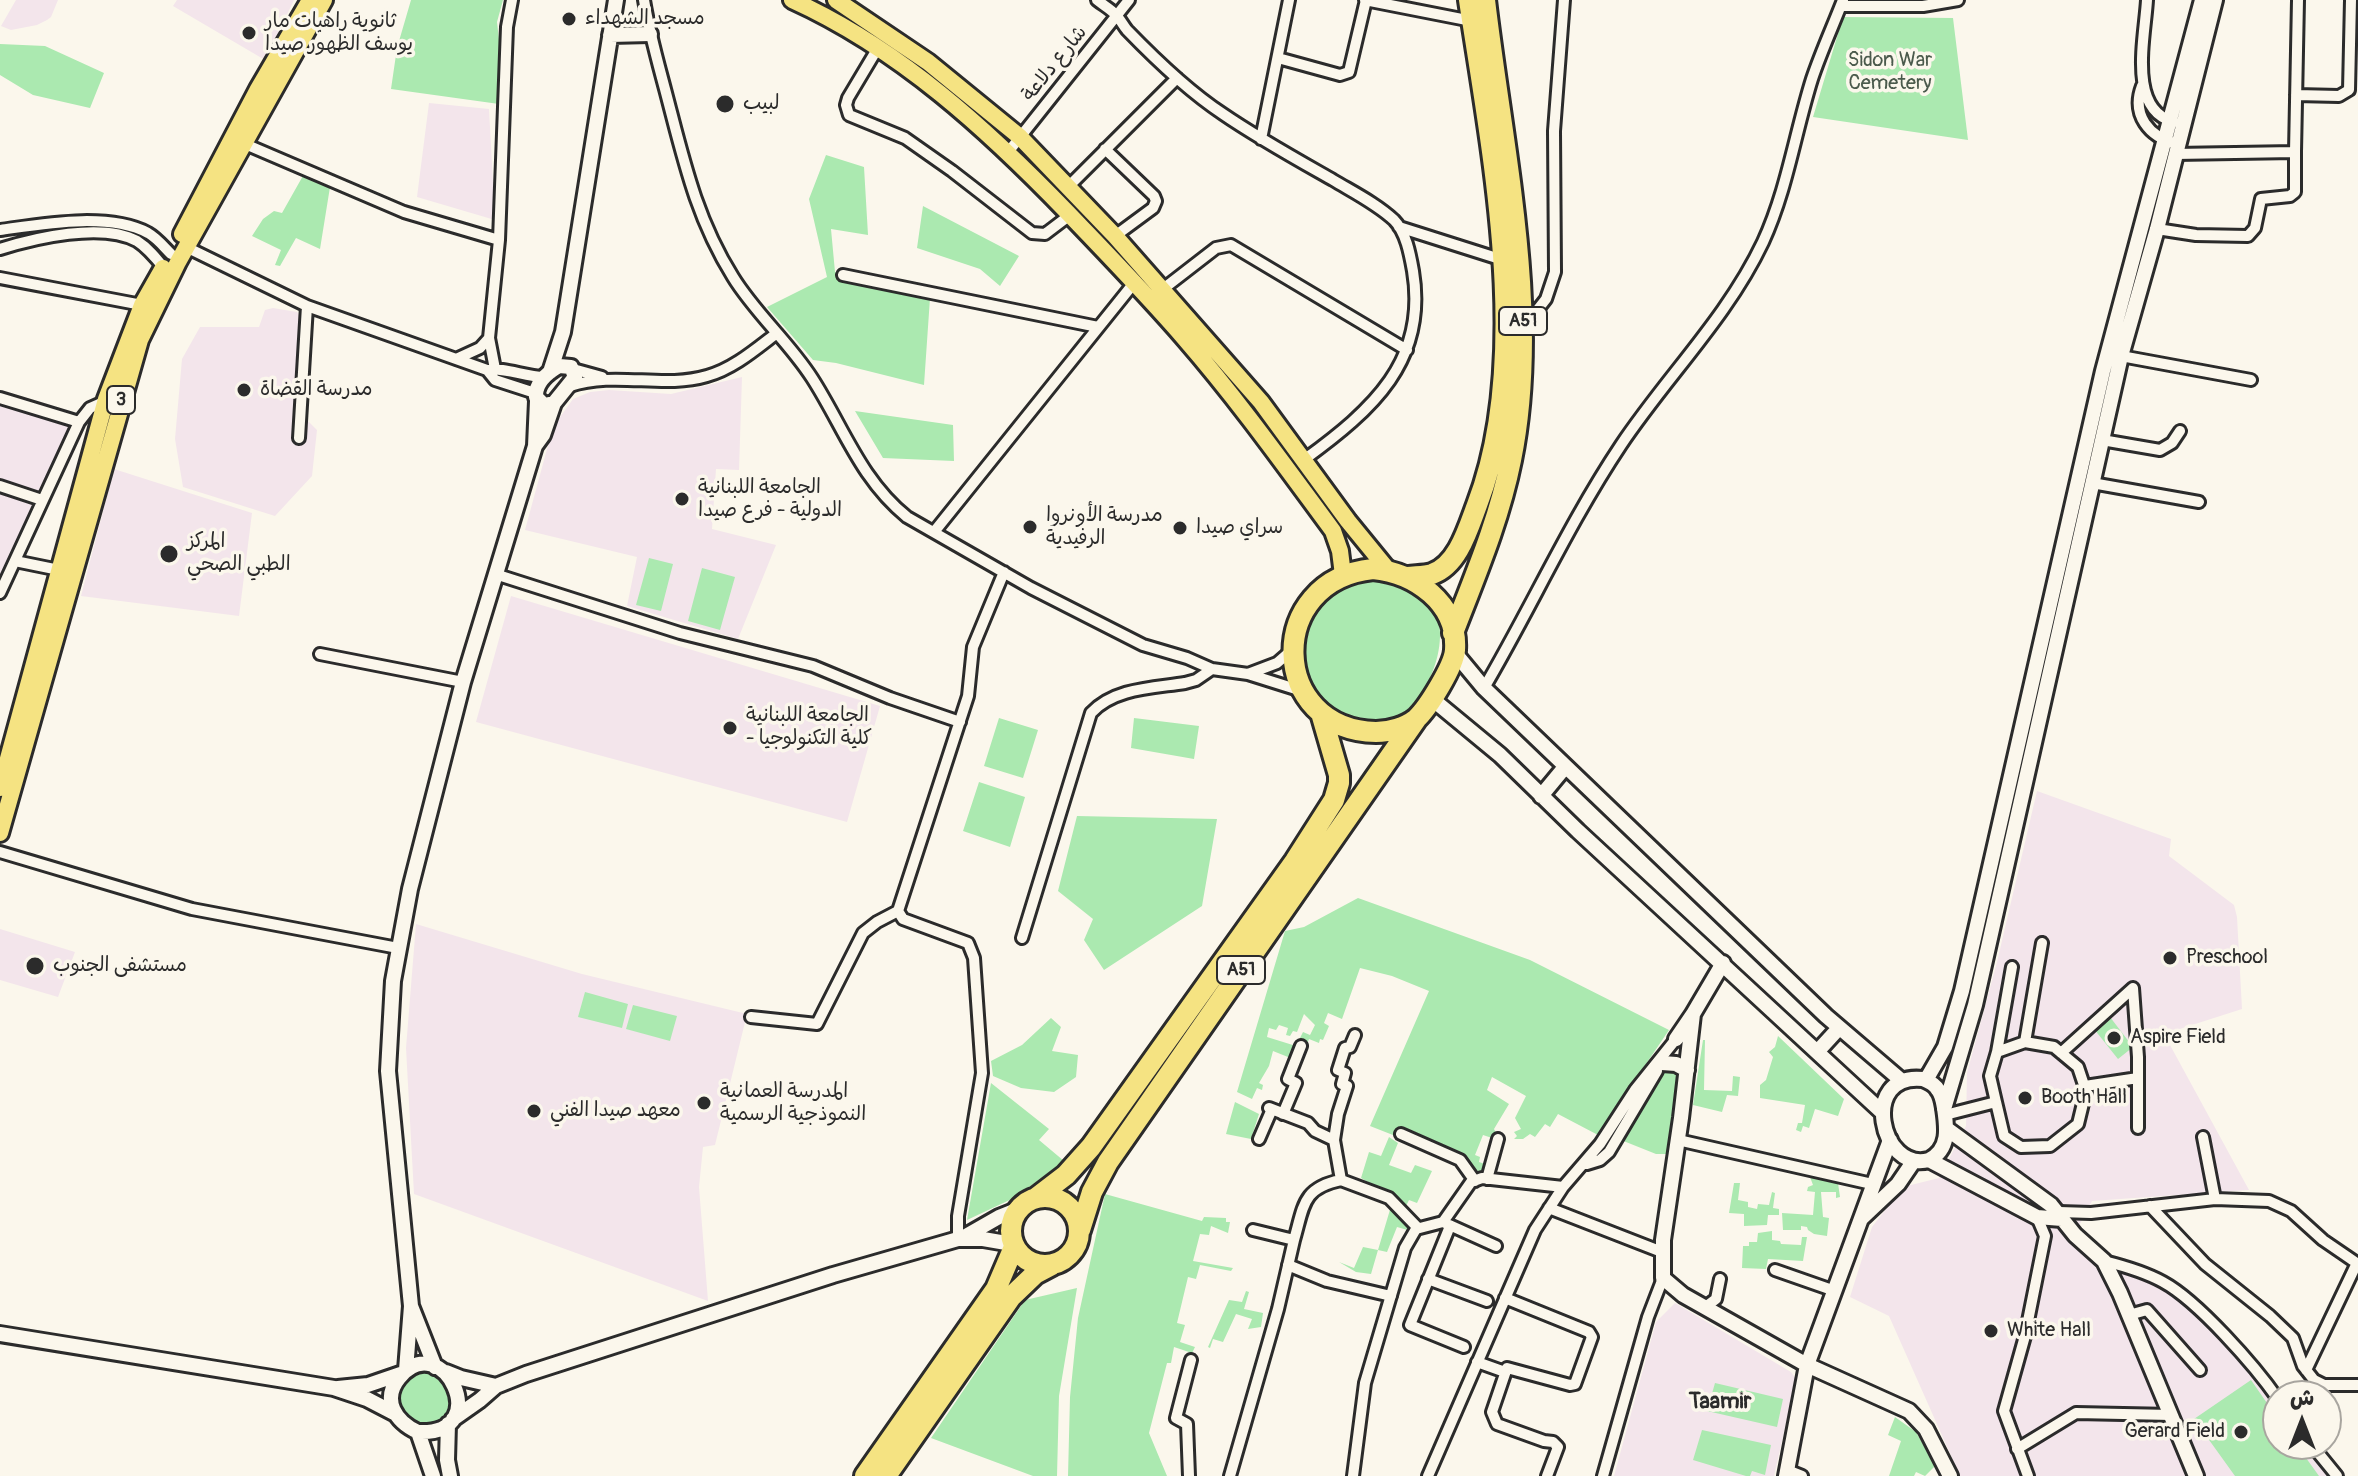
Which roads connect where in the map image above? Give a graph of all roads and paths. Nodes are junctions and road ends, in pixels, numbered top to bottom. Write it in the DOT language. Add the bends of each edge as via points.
graph roads {
  1 [pos="310,0"];
  2 [pos="324,0"];
  3 [pos="512,0"];
  4 [pos="616,0"];
  5 [pos="644,0"];
  6 [pos="792,0"];
  7 [pos="836,0"];
  8 [pos="1097,0"];
  9 [pos="1129,0"];
  10 [pos="1289,0"];
  11 [pos="1366,0"];
  12 [pos="1469,0"];
  13 [pos="1485,0"];
  14 [pos="1564,0"];
  15 [pos="1958,0"];
  16 [pos="2147,0"];
  17 [pos="2202,0"];
  18 [pos="2215,0"];
  19 [pos="2298,0"];
  20 [pos="2351,0"];
  21 [pos="1842,3"];
  22 [pos="1117,16"];
  23 [pos="1472,21"];
  24 [pos="650,34"];
  25 [pos="610,35"];
  26 [pos="879,46"];
  27 [pos="1278,58"];
  28 [pos="1177,78"];
  29 [pos="2143,84"];
  30 [pos="2296,95"];
  31 [pos="2175,122"];
  32 [pos="1020,137"];
  33 [pos="1261,139"];
  34 [pos="245,144"];
  35 [pos="2172,146"];
  36 [pos="1105,149"];
  37 [pos="1009,151"];
  38 [pos="2295,152"];
  39 [pos="1068,187"];
  40 [pos="1070,215"];
  41 [pos="1399,227"];
  42 [pos="2157,229"];
  43 [pos="0,230"];
  44 [pos="1115,236"];
  45 [pos="499,240"];
  46 [pos="0,249"];
  47 [pos="174,256"];
  48 [pos="1503,260"];
  49 [pos="843,275"];
  50 [pos="0,278"];
  51 [pos="1134,283"];
  52 [pos="1163,289"];
  53 [pos="142,305"];
  54 [pos="307,306"];
  55 [pos="1523,321"];
  56 [pos="1098,327"];
  57 [pos="563,332"];
  58 [pos="777,333"];
  59 [pos="489,338"];
  60 [pos="1407,350"];
  61 [pos="2121,356"];
  62 [pos="456,359"];
  63 [pos="571,367"];
  64 [pos="491,370"];
  65 [pos="547,374"];
  66 [pos="1238,374"];
  67 [pos="2109,377"];
  68 [pos="604,378"];
  69 [pos="2251,380"];
  70 [pos="570,386"];
  71 [pos="1223,386"];
  72 [pos="536,397"];
  73 [pos="0,398"];
  74 [pos="113,400"];
  75 [pos="554,403"];
  76 [pos="79,422"];
  77 [pos="2180,431"];
  78 [pos="299,438"];
  79 [pos="2102,440"];
  80 [pos="535,446"];
  81 [pos="1305,459"];
  82 [pos="2092,483"];
  83 [pos="0,486"];
  84 [pos="42,500"];
  85 [pos="2199,502"];
  86 [pos="934,532"];
  87 [pos="15,561"];
  88 [pos="1451,562"];
  89 [pos="2064,569"];
  90 [pos="67,571"];
  91 [pos="1004,572"];
  92 [pos="495,574"];
  93 [pos="1398,574"];
  94 [pos="1343,575"];
  95 [pos="1474,580"];
  96 [pos="0,591"];
  97 [pos="1454,643"];
  98 [pos="1292,650"];
  99 [pos="320,654"];
  100 [pos="1212,669"];
  101 [pos="1248,674"];
  102 [pos="463,682"];
  103 [pos="1484,688"];
  104 [pos="1304,692"];
  105 [pos="1431,698"];
  106 [pos="1321,713"];
  107 [pos="1417,718"];
  108 [pos="960,722"];
  109 [pos="1565,767"];
  110 [pos="0,788"];
  111 [pos="1541,796"];
  112 [pos="0,833"];
  113 [pos="0,852"];
  114 [pos="898,911"];
  115 [pos="1022,938"];
  116 [pos="2042,943"];
  117 [pos="398,948"];
  118 [pos="1723,963"];
  119 [pos="2012,967"];
  120 [pos="1693,1014"];
  121 [pos="751,1017"];
  122 [pos="1839,1028"];
  123 [pos="1355,1035"];
  124 [pos="1676,1039"];
  125 [pos="2025,1042"];
  126 [pos="1301,1046"];
  127 [pos="1945,1047"];
  128 [pos="1817,1052"];
  129 [pos="1997,1052"];
  130 [pos="2061,1053"];
  131 [pos="1961,1055"];
  132 [pos="1662,1063"];
  133 [pos="1687,1070"];
  134 [pos="2138,1078"];
  135 [pos="1926,1080"];
  136 [pos="1902,1081"];
  137 [pos="2085,1086"];
  138 [pos="1996,1102"];
  139 [pos="1275,1110"];
  140 [pos="1883,1113"];
  141 [pos="1945,1118"];
  142 [pos="2138,1128"];
  143 [pos="1401,1134"];
  144 [pos="2203,1137"];
  145 [pos="1259,1139"];
  146 [pos="1498,1139"];
  147 [pos="1334,1140"];
  148 [pos="1678,1140"];
  149 [pos="1890,1140"];
  150 [pos="1929,1160"];
  151 [pos="1913,1162"];
  152 [pos="1585,1164"];
  153 [pos="1487,1179"];
  154 [pos="1341,1180"];
  155 [pos="1475,1181"];
  156 [pos="1872,1184"];
  157 [pos="1563,1187"];
  158 [pos="2215,1199"];
  159 [pos="1027,1203"];
  160 [pos="2150,1206"];
  161 [pos="1549,1208"];
  162 [pos="2060,1216"];
  163 [pos="2037,1217"];
  164 [pos="1862,1218"];
  165 [pos="1446,1224"];
  166 [pos="1418,1228"];
  167 [pos="1080,1230"];
  168 [pos="1253,1230"];
  169 [pos="961,1238"];
  170 [pos="1294,1240"];
  171 [pos="1013,1245"];
  172 [pos="1496,1246"];
  173 [pos="1662,1252"];
  174 [pos="2104,1261"];
  175 [pos="2357,1263"];
  176 [pos="1052,1265"];
  177 [pos="1288,1265"];
  178 [pos="1775,1270"];
  179 [pos="1663,1278"];
  180 [pos="1428,1279"];
  181 [pos="1720,1279"];
  182 [pos="1835,1291"];
  183 [pos="1391,1296"];
  184 [pos="1505,1298"];
  185 [pos="1487,1301"];
  186 [pos="411,1306"];
  187 [pos="1704,1308"];
  188 [pos="2129,1315"];
  189 [pos="0,1334"];
  190 [pos="1464,1347"];
  191 [pos="1191,1360"];
  192 [pos="1477,1362"];
  193 [pos="1807,1365"];
  194 [pos="439,1368"];
  195 [pos="2200,1370"];
  196 [pos="2306,1370"];
  197 [pos="405,1372"];
  198 [pos="1505,1372"];
  199 [pos="2262,1380"];
  200 [pos="2358,1385"];
  201 [pos="496,1386"];
  202 [pos="334,1388"];
  203 [pos="394,1413"];
  204 [pos="2171,1415"];
  205 [pos="450,1421"];
  206 [pos="418,1432"];
  207 [pos="2017,1449"];
  208 [pos="2324,1460"];
  209 [pos="1786,1473"];
  210 [pos="1432,1475"];
  211 [pos="433,1476"];
  212 [pos="450,1476"];
  213 [pos="865,1476"];
  214 [pos="886,1476"];
  215 [pos="1189,1476"];
  216 [pos="1230,1476"];
  217 [pos="1353,1476"];
  218 [pos="1547,1476"];
  219 [pos="1603,1476"];
  220 [pos="1802,1476"];
  221 [pos="1950,1476"];
  222 [pos="2028,1476"];
  223 [pos="2196,1476"];
  224 [pos="2337,1476"];
  1 -- 47 [label="main road, 3" via="258,89"];
  2 -- 34 [label="main road, 3"];
  3 -- 45 [label="street"];
  4 -- 25 [label="main road"];
  5 -- 24 [label="street"];
  6 -- 26 [label="main road"];
  7 -- 32 [label="main road" via="928,62"];
  8 -- 22 [label="street"];
  9 -- 22 [label="street, شارع دلاعة"];
  10 -- 27 [label="street"];
  11 -- 23 [label="street"];
  11 -- 27 [label="street" via="1349,72 1340,75"];
  12 -- 23 [label="highway, A51"];
  13 -- 55 [label="highway, A51"];
  14 -- 55 [label="street" via="1554,131 1555,272 1546,299"];
  15 -- 21 [label="street" via="1923,6"];
  16 -- 29 [label="street"];
  17 -- 31 [label="main road"];
  18 -- 31 [label="main road"];
  19 -- 30 [label="street"];
  20 -- 30 [label="street" via="2349,90 2339,96"];
  21 -- 103 [label="street" via="1812,81 1778,202 1753,261 1573,519"];
  22 -- 28 [label="street"];
  22 -- 32 [label="street, شارع دلاعة"];
  23 -- 48 [label="highway, A51"];
  24 -- 25 [label="main road"];
  24 -- 58 [label="street" via="702,221 733,278"];
  25 -- 57 [label="main road"];
  26 -- 37 [label="main road"];
  26 -- 40 [label="street" via="848,98 849,115 905,138 1032,233 1045,234"];
  27 -- 33 [label="street"];
  28 -- 33 [label="street"];
  28 -- 36 [label="street"];
  29 -- 31 [label="street" via="2153,112"];
  29 -- 35 [label="street" via="2142,121"];
  30 -- 38 [label="street"];
  31 -- 35 [label="main road"];
  32 -- 37 [label="street, شارع دلاعة"];
  32 -- 39 [label="main road"];
  33 -- 41 [label="street" via="1376,206"];
  34 -- 45 [label="street" via="404,212"];
  34 -- 47 [label="main road, 3"];
  35 -- 38 [label="street"];
  35 -- 42 [label="main road"];
  35 -- 67 [label="main road"];
  36 -- 39 [label="street"];
  36 -- 44 [label="street" via="1156,201"];
  37 -- 40 [label="main road"];
  38 -- 42 [label="street" via="2295,192 2261,199 2248,236"];
  39 -- 44 [label="main road"];
  40 -- 51 [label="main road"];
  41 -- 48 [label="street"];
  41 -- 60 [label="street" via="1416,291 1416,320"];
  42 -- 61 [label="main road"];
  43 -- 47 [label="street" via="62,222 122,225 149,233"];
  44 -- 52 [label="main road"];
  45 -- 59 [label="street"];
  46 -- 47 [label="street" via="58,235 117,236"];
  47 -- 53 [label="main road, 3"];
  47 -- 54 [label="street"];
  47 -- 74 [label="main road, 3"];
  48 -- 88 [label="highway, A51" via="1500,424 1484,487"];
  49 -- 56 [label="street"];
  50 -- 53 [label="street"];
  51 -- 56 [label="street"];
  51 -- 71 [label="main road"];
  52 -- 60 [label="street" via="1219,246 1231,245"];
  52 -- 66 [label="main road"];
  53 -- 74 [label="main road, 3"];
  54 -- 62 [label="street"];
  54 -- 78 [label="street"];
  55 -- 95 [label="highway, A51" via="1511,460"];
  56 -- 86 [label="street"];
  57 -- 63 [label="main road"];
  57 -- 65 [label="main road"];
  58 -- 68 [label="street" via="710,375"];
  58 -- 86 [label="street" via="812,378 878,490 907,517"];
  59 -- 62 [label="street"];
  59 -- 64 [label="street"];
  60 -- 81 [label="street" via="1362,413"];
  61 -- 67 [label="main road"];
  61 -- 69 [label="street"];
  62 -- 64 [label="street"];
  63 -- 65 [label="main road" via="559,366"];
  63 -- 68 [label="street"];
  63 -- 70 [label="main road" via="575,377"];
  64 -- 65 [label="street"];
  64 -- 72 [label="street" via="495,380"];
  65 -- 72 [label="main road" via="536,387"];
  66 -- 71 [label="main road"];
  66 -- 81 [label="main road"];
  67 -- 79 [label="main road"];
  67 -- 89 [label="main road"];
  68 -- 70 [label="street"];
  70 -- 75 [label="main road"];
  71 -- 94 [label="main road" via="1333,531"];
  72 -- 75 [label="main road" via="544,405"];
  72 -- 80 [label="main road"];
  73 -- 76 [label="street"];
  74 -- 76 [label="street" via="90,408"];
  74 -- 90 [label="main road, 3"];
  75 -- 80 [label="main road"];
  76 -- 84 [label="street"];
  77 -- 79 [label="street" via="2160,450"];
  79 -- 82 [label="main road"];
  80 -- 92 [label="main road"];
  81 -- 93 [label="main road" via="1348,521"];
  82 -- 85 [label="street"];
  82 -- 89 [label="main road"];
  83 -- 84 [label="street"];
  84 -- 87 [label="street"];
  86 -- 91 [label="street"];
  87 -- 90 [label="street"];
  87 -- 96 [label="street"];
  88 -- 93 [label="highway" via="1431,574"];
  88 -- 95 [label="highway" via="1455,577"];
  89 -- 127 [label="main road"];
  89 -- 131 [label="main road" via="2032,758"];
  90 -- 110 [label="main road, 3"];
  90 -- 112 [label="main road, 3"];
  91 -- 100 [label="street" via="1129,639"];
  91 -- 108 [label="street" via="973,647 970,689"];
  92 -- 102 [label="main road"];
  92 -- 108 [label="street" via="680,633 813,666"];
  93 -- 94 [label="highway"];
  93 -- 97 [label="highway" via="1440,603"];
  94 -- 98 [label="highway" via="1306,605"];
  95 -- 97 [label="highway, A51"];
  97 -- 103 [label="main road"];
  97 -- 105 [label="highway, A51"];
  98 -- 101 [label="street" via="1277,663"];
  98 -- 104 [label="highway, A51"];
  99 -- 102 [label="street"];
  100 -- 101 [label="street"];
  100 -- 115 [label="street" via="1196,680 1114,696 1091,713"];
  101 -- 104 [label="street"];
  102 -- 117 [label="main road"];
  103 -- 109 [label="main road"];
  104 -- 106 [label="highway, A51"];
  105 -- 107 [label="highway, A51"];
  105 -- 111 [label="main road"];
  106 -- 107 [label="highway, A51" via="1377,732"];
  106 -- 159 [label="highway, A51" via="1339,775 1334,800 1100,1135 1066,1175"];
  107 -- 167 [label="highway, A51" via="1108,1162"];
  108 -- 114 [label="street"];
  109 -- 111 [label="main road"];
  109 -- 122 [label="main road"];
  111 -- 118 [label="main road"];
  113 -- 117 [label="street" via="192,909"];
  114 -- 121 [label="street" via="863,933 817,1024"];
  114 -- 169 [label="street" via="903,919 968,943 974,958 982,1073 958,1216"];
  116 -- 125 [label="street"];
  117 -- 186 [label="main road" via="388,1071"];
  118 -- 120 [label="main road"];
  118 -- 128 [label="main road"];
  119 -- 129 [label="street"];
  120 -- 124 [label="main road"];
  120 -- 133 [label="main road"];
  122 -- 128 [label="main road"];
  122 -- 136 [label="main road"];
  123 -- 147 [label="street" via="1338,1070 1345,1073 1342,1084 1347,1086"];
  124 -- 132 [label="street"];
  124 -- 152 [label="street"];
  125 -- 129 [label="street"];
  125 -- 130 [label="street"];
  126 -- 139 [label="street" via="1288,1079 1296,1083"];
  127 -- 131 [label="main road"];
  127 -- 135 [label="main road"];
  128 -- 140 [label="main road"];
  129 -- 138 [label="street" via="1990,1076"];
  130 -- 134 [label="street" via="2133,988"];
  130 -- 137 [label="street" via="2078,1067"];
  131 -- 141 [label="main road"];
  132 -- 133 [label="main road"];
  132 -- 152 [label="street" via="1609,1152"];
  133 -- 148 [label="main road"];
  134 -- 137 [label="street"];
  134 -- 142 [label="street"];
  135 -- 136 [label="main road"];
  135 -- 141 [label="main road" via="1938,1088"];
  136 -- 140 [label="main road" via="1890,1087"];
  137 -- 138 [label="street" via="2078,1124 2050,1146 2021,1147 2004,1136"];
  138 -- 141 [label="street"];
  139 -- 145 [label="street"];
  139 -- 147 [label="street"];
  140 -- 149 [label="main road"];
  141 -- 150 [label="main road" via="1941,1151"];
  141 -- 162 [label="main road"];
  143 -- 155 [label="street" via="1460,1160"];
  144 -- 158 [label="street"];
  146 -- 153 [label="street"];
  147 -- 154 [label="street"];
  148 -- 156 [label="street"];
  148 -- 173 [label="main road"];
  149 -- 151 [label="main road"];
  149 -- 156 [label="main road"];
  150 -- 151 [label="main road"];
  150 -- 163 [label="main road"];
  151 -- 164 [label="main road"];
  152 -- 157 [label="street"];
  153 -- 155 [label="street"];
  153 -- 157 [label="street"];
  154 -- 166 [label="street" via="1389,1198"];
  154 -- 170 [label="street" via="1320,1184 1311,1194"];
  155 -- 165 [label="street" via="1462,1193"];
  156 -- 164 [label="main road"];
  157 -- 161 [label="street"];
  158 -- 160 [label="street"];
  158 -- 175 [label="street" via="2280,1204"];
  159 -- 167 [label="highway" via="1057,1199 1073,1211"];
  159 -- 169 [label="main road"];
  159 -- 171 [label="highway" via="1010,1228"];
  160 -- 162 [label="street"];
  160 -- 196 [label="street" via="2205,1264 2293,1338"];
  161 -- 173 [label="street"];
  161 -- 184 [label="street"];
  162 -- 163 [label="main road"];
  162 -- 174 [label="main road"];
  163 -- 207 [label="street" via="2045,1236 2004,1411"];
  164 -- 182 [label="main road"];
  165 -- 166 [label="street"];
  165 -- 172 [label="street"];
  165 -- 180 [label="street"];
  166 -- 183 [label="street" via="1405,1248"];
  167 -- 176 [label="highway, A51" via="1072,1253"];
  168 -- 170 [label="street"];
  169 -- 171 [label="main road"];
  169 -- 201 [label="main road"];
  170 -- 177 [label="street"];
  171 -- 176 [label="highway" via="1028,1262"];
  171 -- 213 [label="highway" via="996,1289"];
  173 -- 179 [label="main road"];
  174 -- 188 [label="main road"];
  174 -- 199 [label="street" via="2161,1280 2177,1291"];
  175 -- 196 [label="street"];
  176 -- 214 [label="highway, A51" via="1011,1297"];
  177 -- 183 [label="street" via="1327,1281"];
  177 -- 216 [label="street"];
  178 -- 182 [label="street"];
  179 -- 187 [label="main road"];
  179 -- 219 [label="street"];
  180 -- 185 [label="street"];
  180 -- 190 [label="street" via="1410,1325"];
  181 -- 187 [label="street" via="1716,1299"];
  182 -- 193 [label="main road"];
  183 -- 217 [label="street" via="1365,1383"];
  184 -- 192 [label="street"];
  184 -- 198 [label="street" via="1592,1337 1575,1384 1507,1368"];
  186 -- 194 [label="main road"];
  186 -- 197 [label="main road"];
  187 -- 193 [label="main road"];
  188 -- 195 [label="street" via="2147,1310"];
  188 -- 204 [label="main road"];
  189 -- 202 [label="main road"];
  191 -- 215 [label="street" via="1176,1418 1187,1424"];
  192 -- 198 [label="street"];
  192 -- 210 [label="street"];
  193 -- 209 [label="main road"];
  193 -- 221 [label="main road" via="1909,1411 1926,1429"];
  194 -- 197 [label="main road" via="425,1365"];
  194 -- 201 [label="main road"];
  194 -- 205 [label="main road" via="453,1379 458,1392"];
  196 -- 200 [label="street" via="2324,1385"];
  197 -- 202 [label="main road" via="368,1385"];
  197 -- 203 [label="main road" via="394,1384"];
  198 -- 218 [label="street" via="1493,1419 1558,1447"];
  201 -- 205 [label="main road"];
  202 -- 203 [label="main road"];
  203 -- 206 [label="main road" via="403,1426"];
  204 -- 207 [label="street" via="2076,1413"];
  204 -- 223 [label="main road"];
  205 -- 206 [label="main road" via="439,1430"];
  205 -- 212 [label="main road"];
  206 -- 211 [label="main road"];
  207 -- 222 [label="street"];
  208 -- 224 [label="street"];
  209 -- 220 [label="street"];
}
